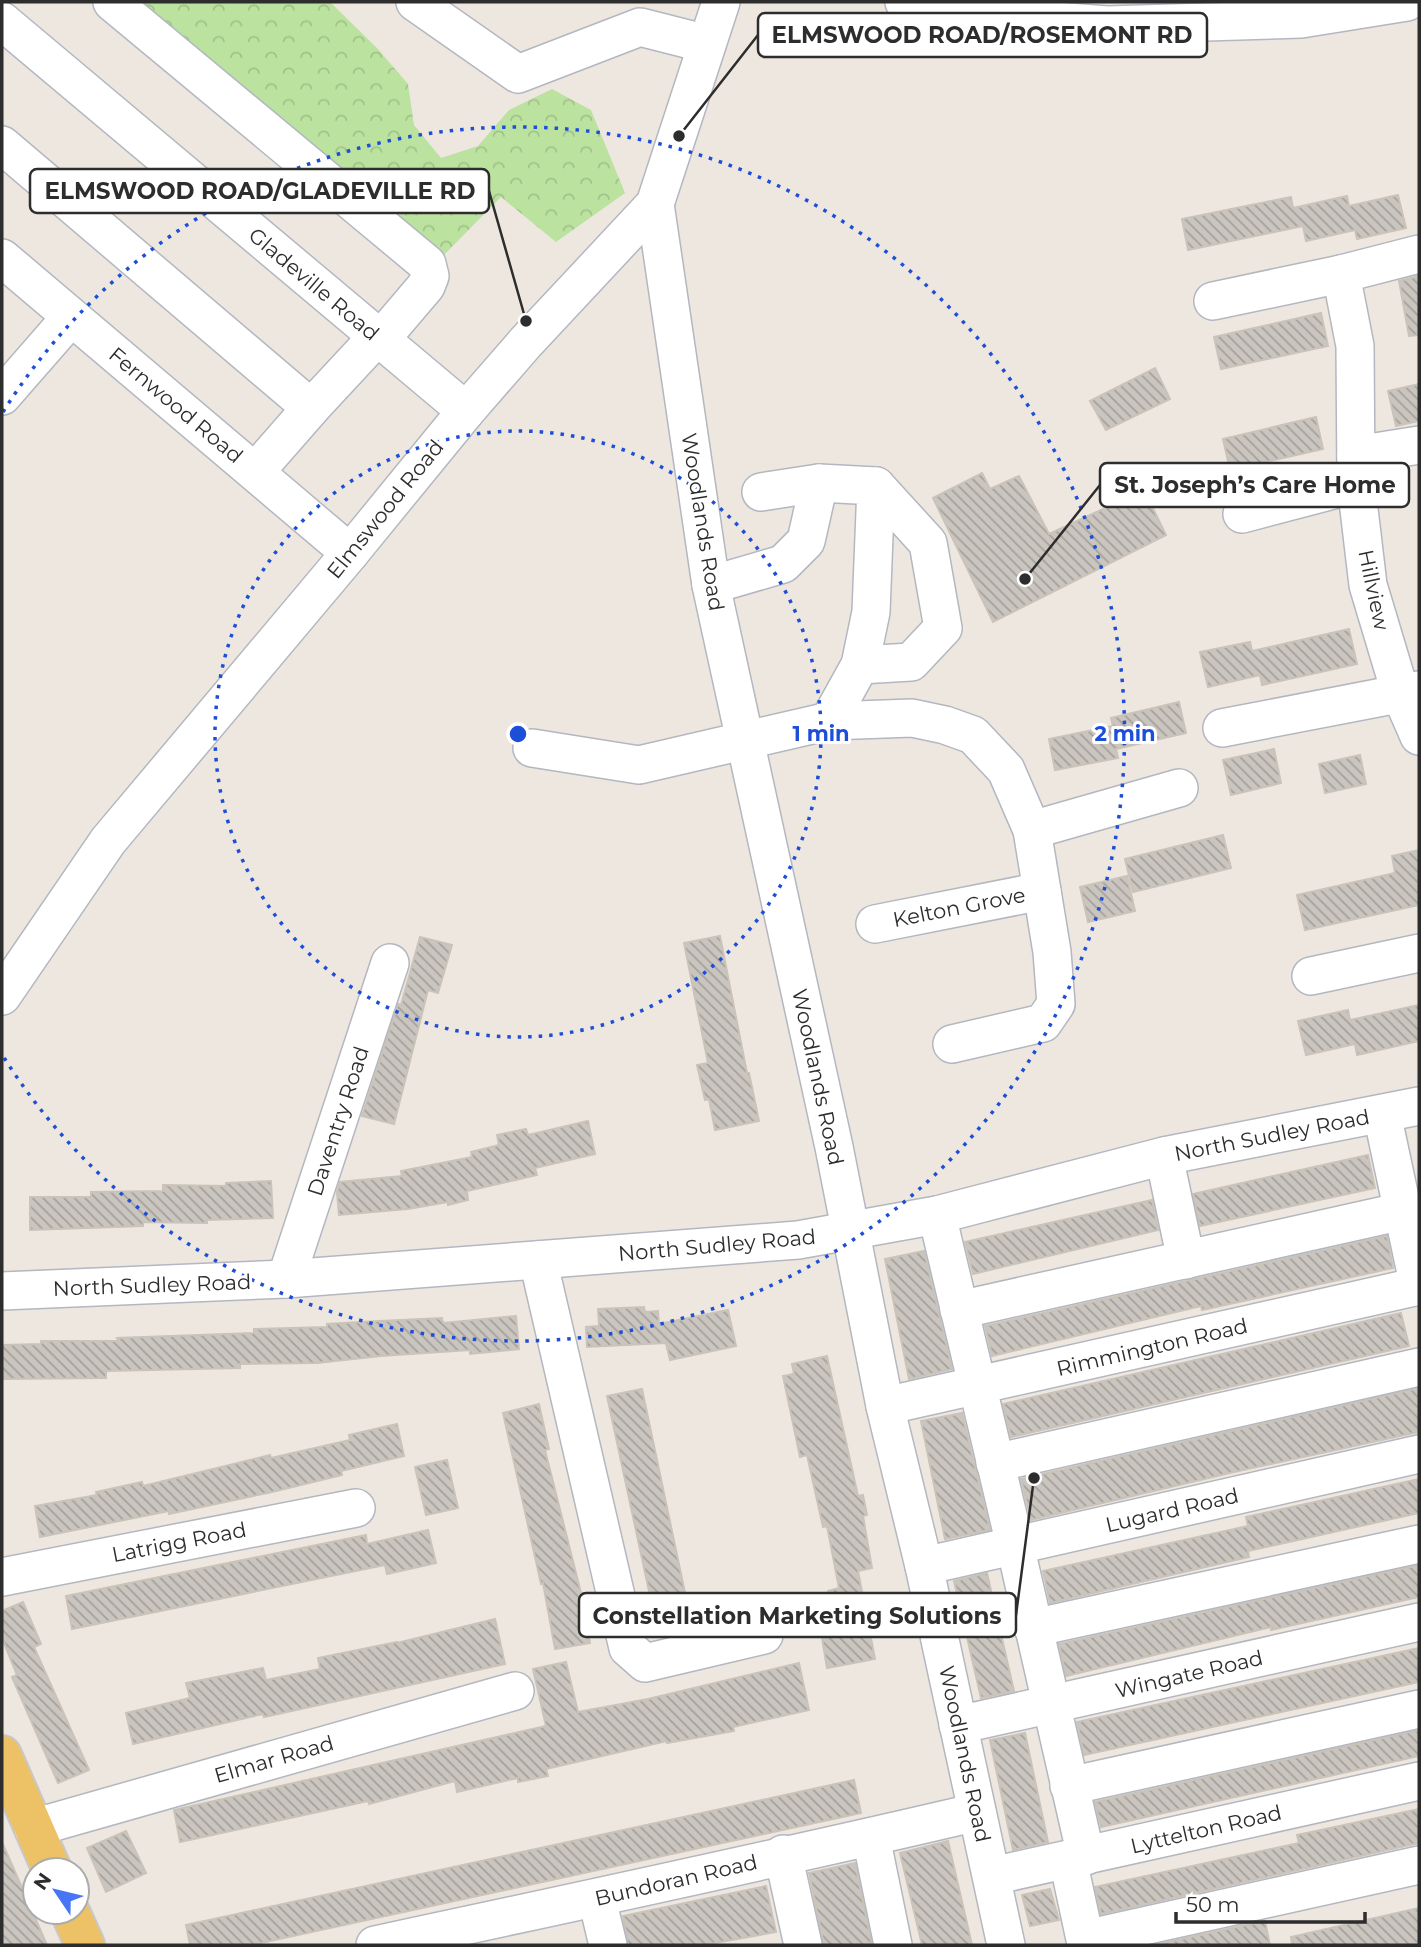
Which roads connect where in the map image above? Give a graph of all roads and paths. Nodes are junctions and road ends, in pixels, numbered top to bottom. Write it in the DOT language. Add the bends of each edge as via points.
graph roads {
  1 [pos="112,2"];
  2 [pos="415,2"];
  3 [pos="721,2"];
  4 [pos="904,2"];
  5 [pos="1407,2"];
  6 [pos="2,21"];
  7 [pos="707,44"];
  8 [pos="2,145"];
  9 [pos="655,204"];
  10 [pos="1419,254"];
  11 [pos="2,258"];
  12 [pos="1341,274"];
  13 [pos="1213,301"];
  14 [pos="71,317"];
  15 [pos="379,339"];
  16 [pos="2,396"];
  17 [pos="311,408"];
  18 [pos="466,411"];
  19 [pos="1419,445"];
  20 [pos="1356,469"];
  21 [pos="255,472"];
  22 [pos="819,483"];
  23 [pos="876,486"];
  24 [pos="761,492"];
  25 [pos="1242,513"];
  26 [pos="350,553"];
  27 [pos="711,585"];
  28 [pos="860,665"];
  29 [pos="1410,692"];
  30 [pos="828,721"];
  31 [pos="1222,728"];
  32 [pos="1419,736"];
  33 [pos="745,740"];
  34 [pos="532,748"];
  35 [pos="1179,788"];
  36 [pos="1032,830"];
  37 [pos="1042,891"];
  38 [pos="875,924"];
  39 [pos="1419,953"];
  40 [pos="390,963"];
  41 [pos="1311,976"];
  42 [pos="2,996"];
  43 [pos="952,1044"];
  44 [pos="1419,1106"];
  45 [pos="1382,1114"];
  46 [pos="1164,1156"];
  47 [pos="1404,1211"];
  48 [pos="937,1215"];
  49 [pos="850,1231"];
  50 [pos="538,1260"];
  51 [pos="1186,1260"];
  52 [pos="286,1279"];
  53 [pos="1419,1287"];
  54 [pos="2,1291"];
  55 [pos="959,1310"];
  56 [pos="1419,1367"];
  57 [pos="977,1387"];
  58 [pos="884,1406"];
  59 [pos="1419,1454"];
  60 [pos="995,1463"];
  61 [pos="356,1507"];
  62 [pos="1419,1544"];
  63 [pos="1016,1545"];
  64 [pos="924,1566"];
  65 [pos="2,1577"];
  66 [pos="1419,1622"];
  67 [pos="1033,1628"];
  68 [pos="764,1635"];
  69 [pos="515,1691"];
  70 [pos="1051,1704"];
  71 [pos="1419,1709"];
  72 [pos="958,1725"];
  73 [pos="2,1755"];
  74 [pos="1419,1781"];
  75 [pos="1069,1786"];
  76 [pos="977,1812"];
  77 [pos="33,1828"];
  78 [pos="871,1837"];
  79 [pos="783,1854"];
  80 [pos="46,1856"];
  81 [pos="1077,1858"];
  82 [pos="1419,1865"];
  83 [pos="992,1876"];
  84 [pos="597,1899"];
  85 [pos="76,1926"];
  86 [pos="426,1940"];
  87 [pos="85,1945"];
  88 [pos="375,1945"];
  89 [pos="608,1945"];
  90 [pos="803,1945"];
  91 [pos="893,1945"];
  92 [pos="1006,1945"];
  1 -- 15 [label="street" via="427,264 430,276 426,286"];
  2 -- 7 [label="street" via="518,74 640,27"];
  3 -- 7 [label="street, Elmswood Road"];
  4 -- 5 [label="street" via="937,12 1107,25 1301,19"];
  6 -- 15 [label="street, Gladeville Road"];
  7 -- 9 [label="street, Elmswood Road"];
  8 -- 17 [label="street"];
  9 -- 18 [label="street, Elmswood Road"];
  9 -- 27 [label="street, Woodlands Road"];
  10 -- 12 [label="street"];
  11 -- 14 [label="street, Fernwood Road"];
  12 -- 13 [label="street"];
  12 -- 20 [label="street, Hillview" via="1355,346"];
  14 -- 16 [label="street"];
  14 -- 21 [label="street, Fernwood Road"];
  15 -- 17 [label="street"];
  15 -- 18 [label="street, Gladeville Road"];
  17 -- 21 [label="street"];
  18 -- 26 [label="street, Elmswood Road"];
  19 -- 20 [label="street"];
  20 -- 25 [label="street"];
  20 -- 29 [label="street, Hillview" via="1368,585"];
  21 -- 26 [label="street, Fernwood Road"];
  22 -- 23 [label="street"];
  22 -- 24 [label="street"];
  22 -- 27 [label="street" via="806,541 783,565"];
  23 -- 28 [label="street" via="871,612"];
  23 -- 28 [label="street" via="928,543 943,628 911,662"];
  26 -- 42 [label="street, Elmswood Road" via="108,841"];
  27 -- 33 [label="street, Woodlands Road"];
  28 -- 30 [label="street"];
  29 -- 31 [label="street"];
  29 -- 32 [label="street, Hillview"];
  30 -- 33 [label="street, Kelton Grove"];
  30 -- 36 [label="street, Kelton Grove" via="912,718 973,735 1006,769"];
  33 -- 34 [label="street, Kelton Grove" via="639,765"];
  33 -- 49 [label="street, Woodlands Road"];
  35 -- 36 [label="street"];
  36 -- 37 [label="street, Kelton Grove"];
  37 -- 38 [label="street, Kelton Grove"];
  37 -- 43 [label="street, Kelton Grove" via="1056,1004 1043,1023"];
  39 -- 41 [label="street"];
  40 -- 52 [label="street, Daventry Road"];
  44 -- 45 [label="street, North Sudley Road"];
  45 -- 46 [label="street, North Sudley Road"];
  45 -- 47 [label="street"];
  46 -- 48 [label="street, North Sudley Road"];
  46 -- 51 [label="street"];
  47 -- 51 [label="street"];
  47 -- 53 [label="street"];
  48 -- 49 [label="street, North Sudley Road"];
  48 -- 55 [label="street"];
  49 -- 50 [label="street, North Sudley Road" via="797,1240"];
  49 -- 58 [label="street, Woodlands Road"];
  50 -- 52 [label="street, North Sudley Road"];
  50 -- 68 [label="street" via="628,1648 645,1663"];
  51 -- 55 [label="street"];
  52 -- 54 [label="street, North Sudley Road"];
  53 -- 57 [label="street, Rimmington Road"];
  55 -- 57 [label="street"];
  56 -- 60 [label="street"];
  57 -- 58 [label="street, Rimmington Road"];
  57 -- 60 [label="street"];
  58 -- 64 [label="street, Woodlands Road"];
  59 -- 63 [label="street, Lugard Road"];
  60 -- 63 [label="street"];
  61 -- 65 [label="street, Latrigg Road"];
  62 -- 67 [label="street"];
  63 -- 64 [label="street, Lugard Road"];
  63 -- 67 [label="street"];
  64 -- 72 [label="street, Woodlands Road"];
  66 -- 70 [label="street, Wingate Road"];
  67 -- 70 [label="street"];
  69 -- 77 [label="street, Elmar Road"];
  70 -- 72 [label="street, Wingate Road"];
  70 -- 75 [label="street"];
  71 -- 75 [label="street"];
  72 -- 76 [label="street, Woodlands Road"];
  73 -- 77 [label="main road"];
  74 -- 81 [label="street, Lyttelton Road"];
  75 -- 81 [label="street"];
  76 -- 78 [label="street, Bundoran Road"];
  76 -- 83 [label="street, Woodlands Road"];
  77 -- 80 [label="main road"];
  78 -- 79 [label="street, Bundoran Road"];
  78 -- 91 [label="street"];
  79 -- 84 [label="street, Bundoran Road"];
  79 -- 90 [label="street"];
  81 -- 82 [label="street" via="1085,1939"];
  81 -- 83 [label="street, Lyttelton Road"];
  83 -- 92 [label="street, Woodlands Road"];
  84 -- 86 [label="street, Bundoran Road"];
  84 -- 89 [label="street"];
  85 -- 87 [label="main road"];
  86 -- 88 [label="street, Bundoran Road"];
}
